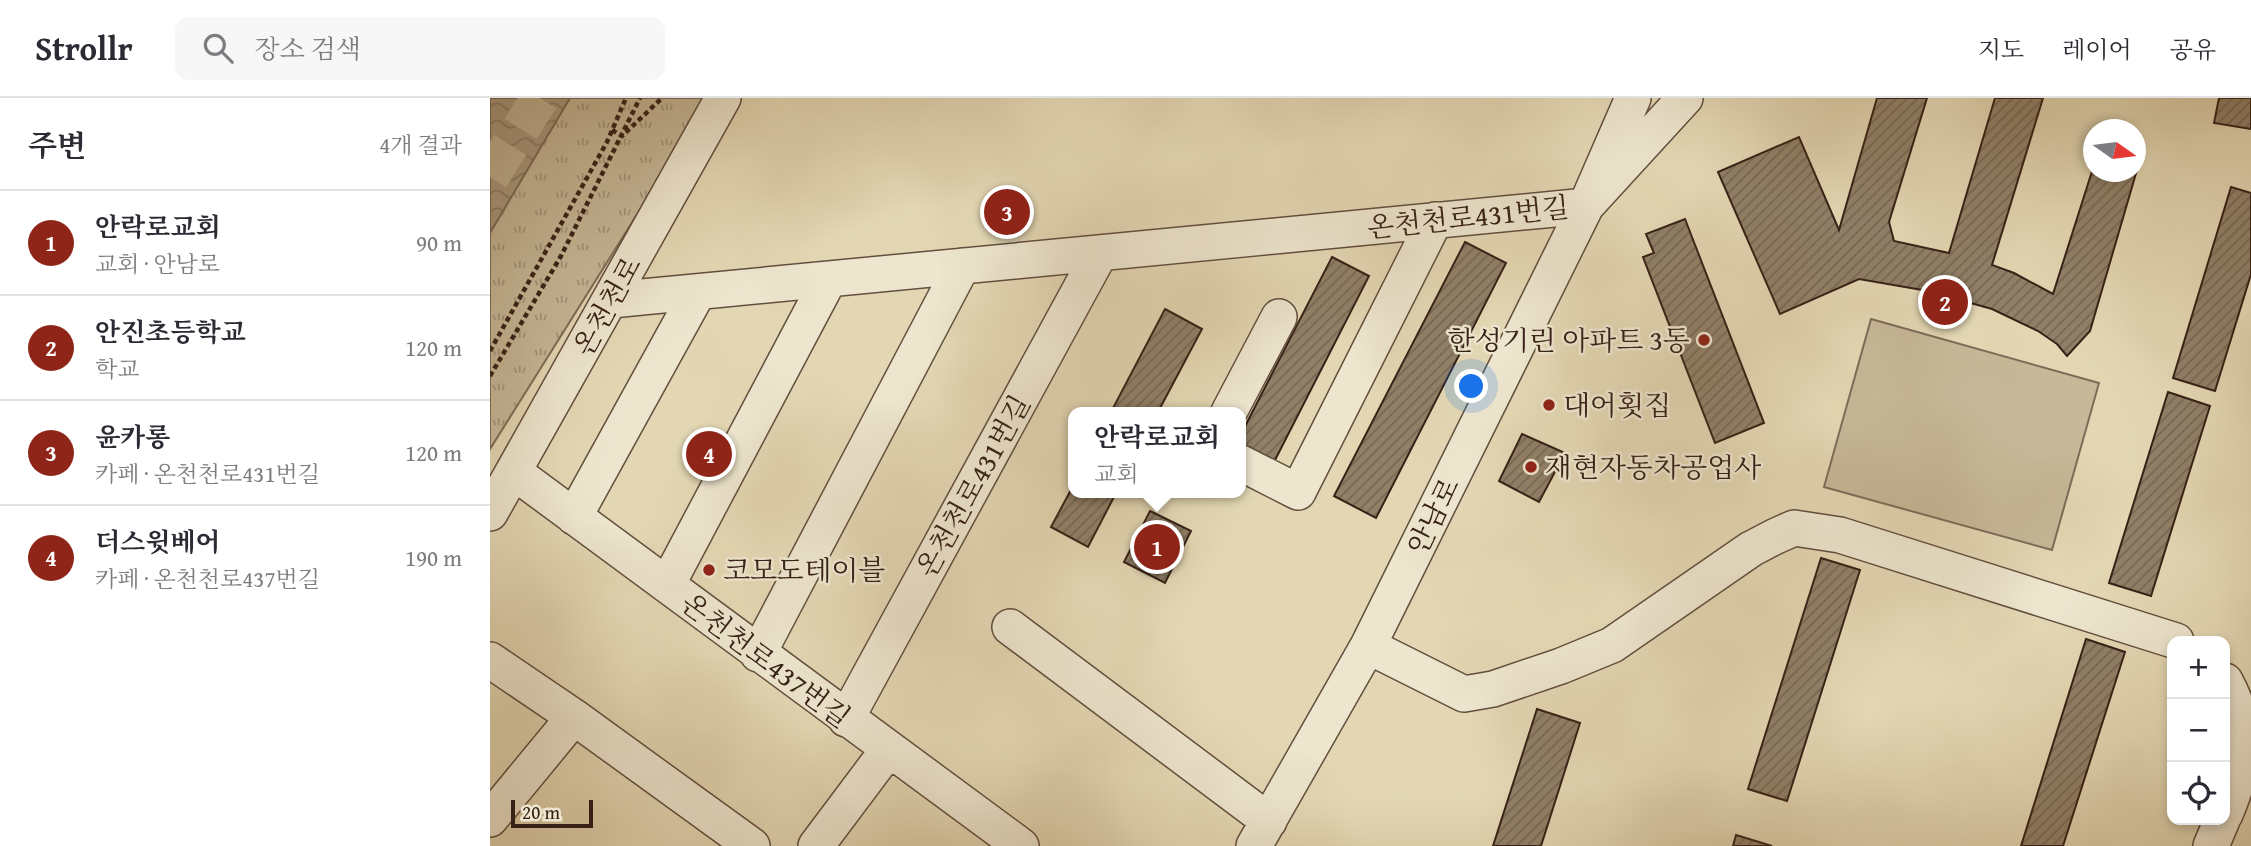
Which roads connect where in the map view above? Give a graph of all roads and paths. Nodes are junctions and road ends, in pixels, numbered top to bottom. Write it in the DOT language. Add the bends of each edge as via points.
graph roads {
  1 [pos="626,98"];
  2 [pos="640,98"];
  3 [pos="662,98"];
  4 [pos="723,98"];
  5 [pos="1633,98"];
  6 [pos="1685,98"];
  7 [pos="612,130"];
  8 [pos="622,136"];
  9 [pos="1586,206"];
  10 [pos="1435,220"];
  11 [pos="1100,253"];
  12 [pos="962,266"];
  13 [pos="829,279"];
  14 [pos="698,292"];
  15 [pos="611,300"];
  16 [pos="1279,317"];
  17 [pos="490,351"];
  18 [pos="490,376"];
  19 [pos="1232,407"];
  20 [pos="1246,466"];
  21 [pos="514,472"];
  22 [pos="490,513"];
  23 [pos="574,517"];
  24 [pos="667,585"];
  25 [pos="1010,627"];
  26 [pos="2167,638"];
  27 [pos="1368,646"];
  28 [pos="758,654"];
  29 [pos="490,660"];
  30 [pos="2251,670"];
  31 [pos="2230,674"];
  32 [pos="2230,689"];
  33 [pos="574,717"];
  34 [pos="846,719"];
  35 [pos="888,750"];
  36 [pos="2230,802"];
  37 [pos="490,819"];
  38 [pos="2220,825"];
  39 [pos="1261,833"];
  40 [pos="752,846"];
  41 [pos="816,846"];
  42 [pos="1021,846"];
  43 [pos="2211,846"];
  1 -- 7 [label="path"];
  2 -- 8 [label="path"];
  3 -- 8 [label="path"];
  4 -- 15 [label="street, 온천천로"];
  5 -- 9 [label="street, 안남로"];
  6 -- 9 [label="street, 안남로"];
  7 -- 8 [label="path"];
  7 -- 17 [label="path"];
  8 -- 18 [label="path" via="561,256"];
  9 -- 10 [label="street, 온천천로431번길"];
  9 -- 27 [label="street, 안남로"];
  10 -- 11 [label="street, 온천천로431번길"];
  10 -- 20 [label="street" via="1298,492"];
  11 -- 12 [label="street, 온천천로431번길"];
  11 -- 34 [label="street, 온천천로431번길"];
  12 -- 13 [label="street, 온천천로431번길"];
  12 -- 28 [label="street"];
  13 -- 14 [label="street, 온천천로431번길"];
  13 -- 24 [label="street"];
  14 -- 15 [label="street, 온천천로431번길"];
  14 -- 23 [label="street"];
  15 -- 21 [label="street, 온천천로"];
  16 -- 19 [label="street"];
  21 -- 22 [label="street, 온천천로"];
  21 -- 23 [label="street, 온천천로437번길"];
  23 -- 24 [label="street, 온천천로437번길"];
  24 -- 28 [label="street, 온천천로437번길"];
  25 -- 39 [label="street, 안남로"];
  26 -- 27 [label="street" via="1840,535 1794,528 1751,549 1612,645 1493,689 1464,694"];
  27 -- 39 [label="street, 안남로"];
  28 -- 34 [label="street, 온천천로437번길"];
  29 -- 33 [label="street"];
  30 -- 31 [label="street"];
  32 -- 36 [label="street" via="2242,717 2244,753"];
  33 -- 37 [label="street"];
  33 -- 40 [label="street"];
  34 -- 35 [label="street, 온천천로437번길"];
  35 -- 41 [label="street"];
  35 -- 42 [label="street, 온천천로437번길"];
  38 -- 43 [label="street"];
}
